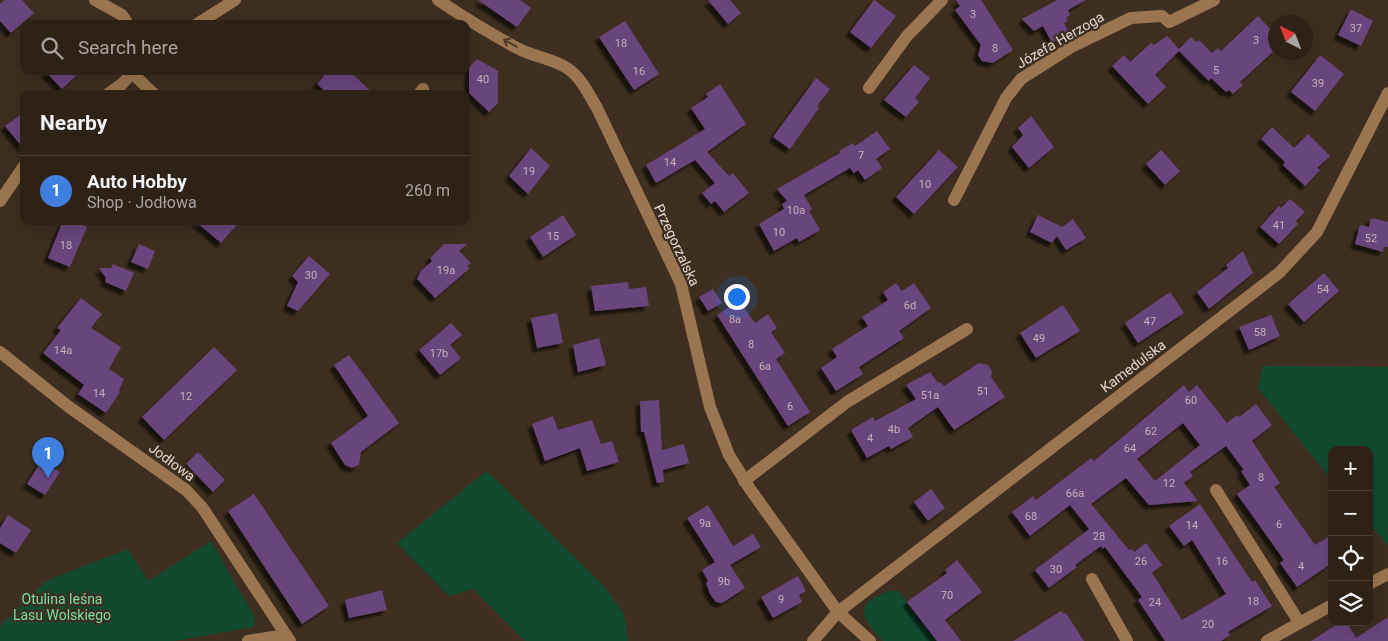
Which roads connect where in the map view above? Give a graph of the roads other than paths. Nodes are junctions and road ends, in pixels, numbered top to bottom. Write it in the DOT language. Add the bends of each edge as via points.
graph roads {
  1 [pos="94,0"];
  2 [pos="236,0"];
  3 [pos="438,0"];
  4 [pos="942,0"];
  5 [pos="1214,0"];
  6 [pos="125,20"];
  7 [pos="204,20"];
  8 [pos="468,20"];
  9 [pos="470,21"];
  10 [pos="132,75"];
  11 [pos="136,75"];
  12 [pos="868,88"];
  13 [pos="113,90"];
  14 [pos="150,90"];
  15 [pos="1388,94"];
  16 [pos="20,172"];
  17 [pos="954,200"];
  18 [pos="0,201"];
  19 [pos="967,330"];
  20 [pos="0,352"];
  21 [pos="744,480"];
  22 [pos="1216,490"];
  23 [pos="1388,574"];
  24 [pos="1092,579"];
  25 [pos="1373,582"];
  26 [pos="1328,607"];
  27 [pos="838,612"];
  28 [pos="1299,622"];
  29 [pos="288,638"];
  30 [pos="248,641"];
  31 [pos="813,641"];
  32 [pos="870,641"];
  33 [pos="1127,641"];
  34 [pos="1267,641"];
  1 -- 6 [label="street"];
  2 -- 7 [label="street"];
  8 -- 3 [label="street, Przegorzalska, one-way"];
  4 -- 12 [label="street" via="907,36"];
  5 -- 17 [label="street, Józefa Herzoga" via="1169,22 1162,16 1131,18 1073,46 1021,79 1006,98"];
  21 -- 9 [label="street, Przegorzalska, one-way" via="729,455 710,407 681,284 597,108 569,69 522,50"];
  10 -- 13 [label="street"];
  11 -- 14 [label="street"];
  15 -- 27 [label="street, Kamedulska" via="1317,232 1280,273"];
  16 -- 18 [label="street"];
  19 -- 21 [label="street" via="847,402"];
  20 -- 29 [label="street, Jodłowa" via="69,407 186,490 202,508"];
  21 -- 27 [label="street, Przegorzalska"];
  22 -- 28 [label="street"];
  23 -- 25 [label="street"];
  24 -- 33 [label="street"];
  26 -- 28 [label="street"];
  27 -- 31 [label="street"];
  27 -- 32 [label="street, Przegorzalska"];
  28 -- 34 [label="street"];
  29 -- 30 [label="street, Jodłowa"];
}
